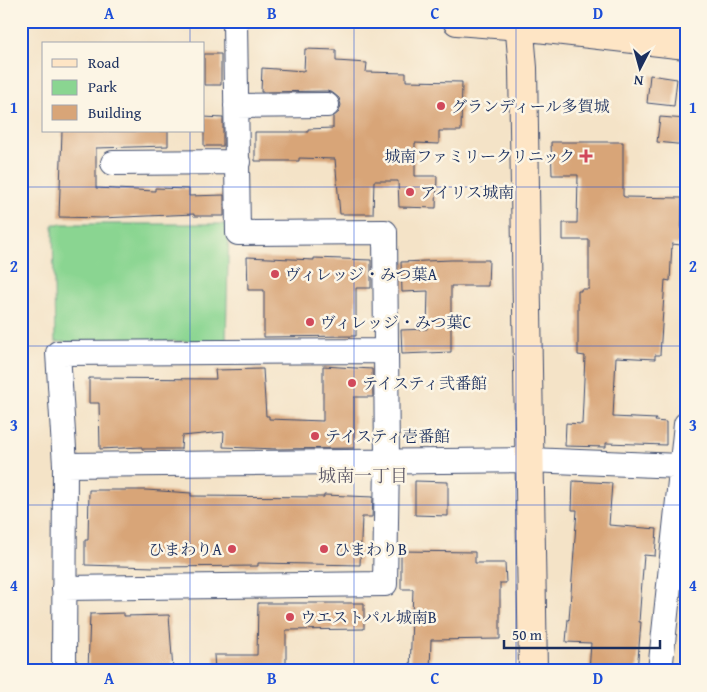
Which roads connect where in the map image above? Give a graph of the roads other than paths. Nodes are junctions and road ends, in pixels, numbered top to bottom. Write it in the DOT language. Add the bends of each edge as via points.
graph roads {
  1 [pos="235,21"];
  2 [pos="457,21"];
  3 [pos="520,24"];
  4 [pos="686,45"];
  5 [pos="327,105"];
  6 [pos="236,106"];
  7 [pos="113,162"];
  8 [pos="238,162"];
  9 [pos="386,351"];
  10 [pos="686,424"];
  11 [pos="528,460"];
  12 [pos="387,461"];
  13 [pos="65,465"];
  14 [pos="680,466"];
  15 [pos="64,588"];
  16 [pos="64,671"];
  17 [pos="533,671"];
  18 [pos="660,671"];
  1 -- 6 [label="street"];
  2 -- 3 [label="street"];
  3 -- 4 [label="street"];
  3 -- 11 [label="street"];
  5 -- 6 [label="street"];
  6 -- 8 [label="street"];
  7 -- 8 [label="street"];
  8 -- 9 [label="street" via="238,233 385,232"];
  9 -- 12 [label="street"];
  9 -- 13 [label="street" via="58,353"];
  10 -- 14 [label="street"];
  11 -- 12 [label="street"];
  11 -- 14 [label="street"];
  11 -- 17 [label="street"];
  12 -- 13 [label="street"];
  12 -- 15 [label="street" via="385,584"];
  13 -- 15 [label="street"];
  14 -- 18 [label="street"];
  15 -- 16 [label="street"];
}
